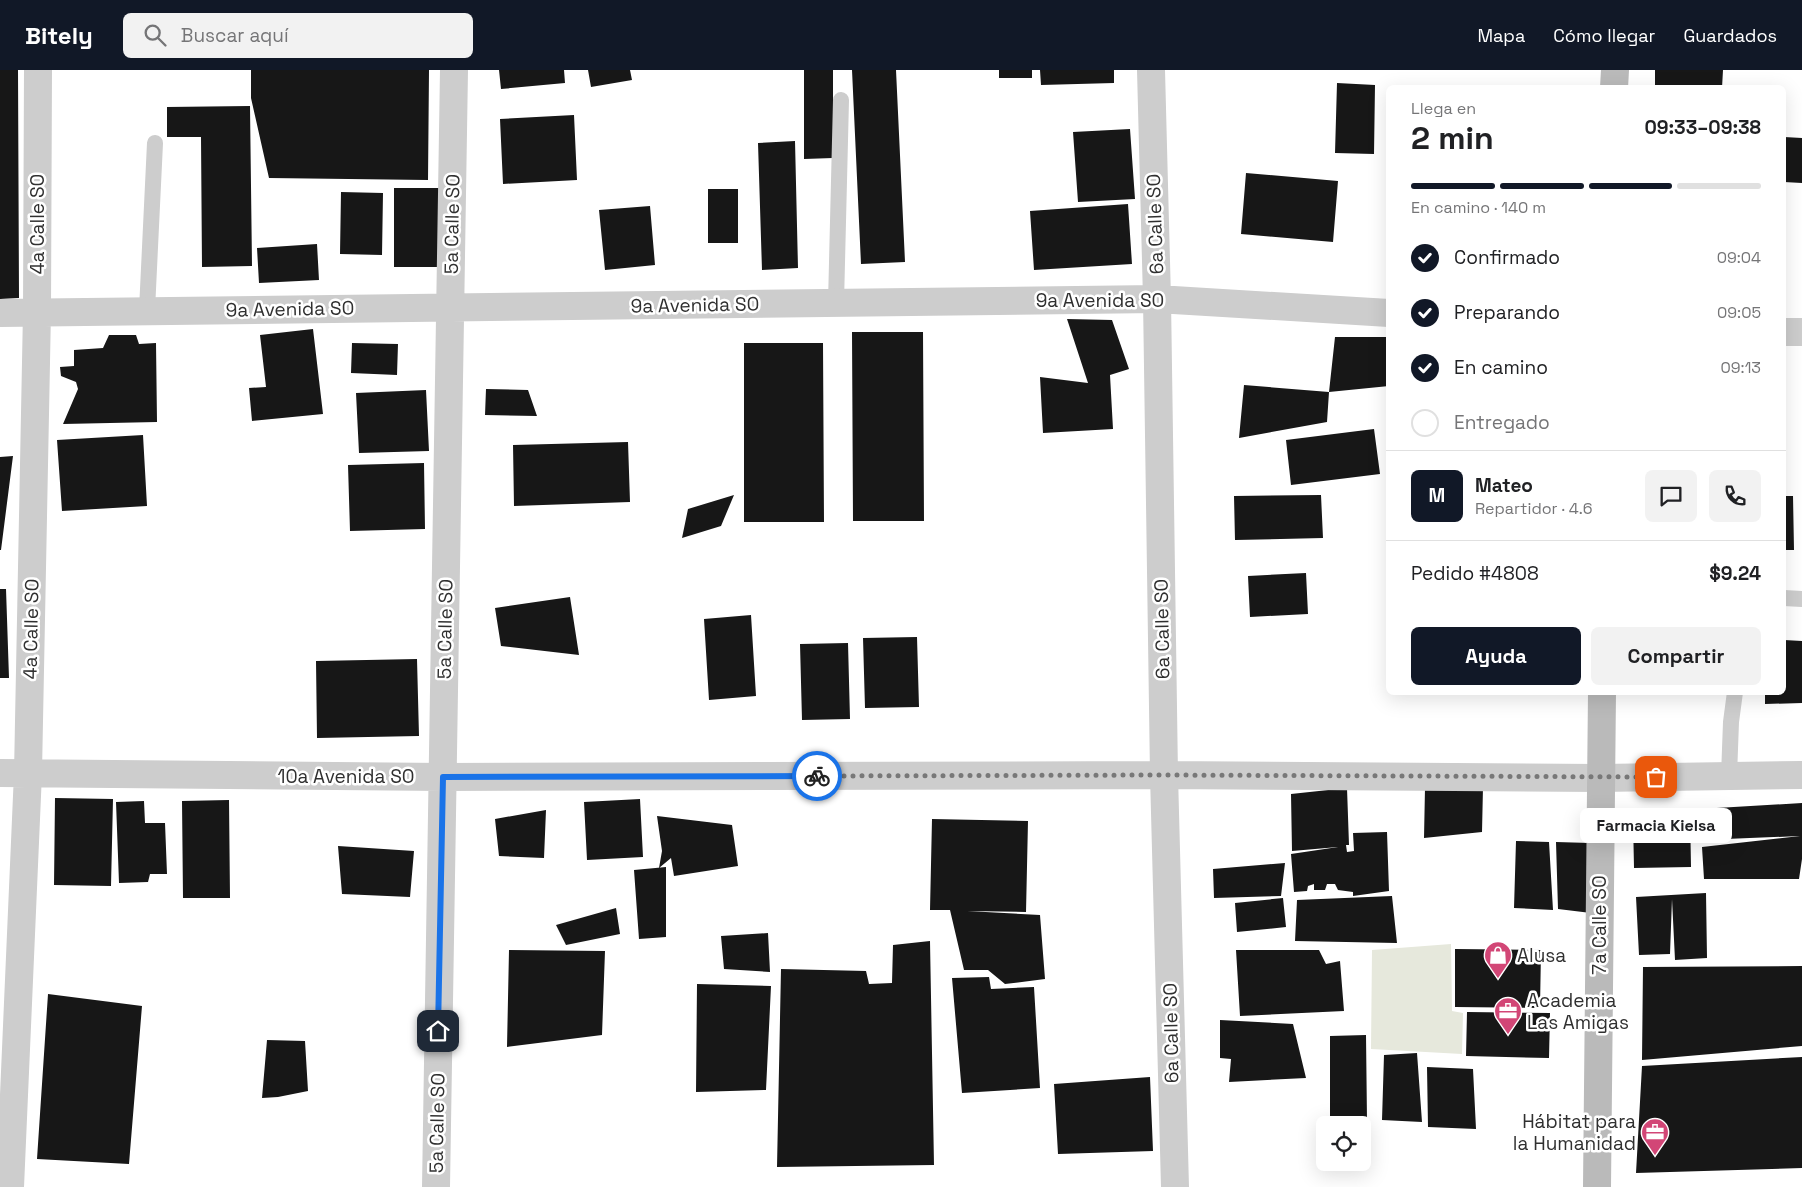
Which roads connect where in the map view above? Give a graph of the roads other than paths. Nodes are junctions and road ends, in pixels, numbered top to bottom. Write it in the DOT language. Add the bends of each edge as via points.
graph roads {
  1 [pos="38,70"];
  2 [pos="454,70"];
  3 [pos="1151,70"];
  4 [pos="1615,70"];
  5 [pos="1614,85"];
  6 [pos="841,100"];
  7 [pos="155,143"];
  8 [pos="1157,298"];
  9 [pos="836,303"];
  10 [pos="451,308"];
  11 [pos="147,310"];
  12 [pos="36,311"];
  13 [pos="0,313"];
  14 [pos="1386,313"];
  15 [pos="1786,332"];
  16 [pos="1802,332"];
  17 [pos="1786,598"];
  18 [pos="1802,599"];
  19 [pos="1602,695"];
  20 [pos="1734,695"];
  21 [pos="0,773"];
  22 [pos="28,773"];
  23 [pos="1164,775"];
  24 [pos="1802,775"];
  25 [pos="1729,776"];
  26 [pos="443,777"];
  27 [pos="1600,778"];
  28 [pos="10,1187"];
  29 [pos="436,1187"];
  30 [pos="1175,1187"];
  31 [pos="1597,1187"];
  1 -- 12 [label="street, 4a Calle SO"];
  2 -- 10 [label="street, 5a Calle SO"];
  3 -- 8 [label="street, 6a Calle SO"];
  4 -- 5 [label="main road"];
  6 -- 9 [label="lane"];
  7 -- 11 [label="lane"];
  8 -- 9 [label="street, 9a Avenida SO"];
  8 -- 14 [label="street, 9a Avenida SO"];
  8 -- 23 [label="street, 6a Calle SO"];
  9 -- 10 [label="street, 9a Avenida SO"];
  10 -- 11 [label="street, 9a Avenida SO"];
  10 -- 26 [label="street, 5a Calle SO"];
  11 -- 12 [label="street, 9a Avenida SO"];
  12 -- 13 [label="street, 9a Avenida SO"];
  12 -- 22 [label="street, 4a Calle SO"];
  15 -- 16 [label="street"];
  17 -- 18 [label="lane"];
  19 -- 27 [label="main road, 7a Calle SO"];
  20 -- 25 [label="lane"];
  21 -- 22 [label="street, 10a Avenida SO"];
  22 -- 26 [label="street, 10a Avenida SO"];
  22 -- 28 [label="street, 4a Calle SO"];
  23 -- 26 [label="street, 10a Avenida SO"];
  23 -- 27 [label="street, 10a Avenida SO"];
  23 -- 30 [label="street, 6a Calle SO"];
  24 -- 25 [label="street, 10a Avenida SO"];
  25 -- 27 [label="street, 10a Avenida SO"];
  26 -- 29 [label="street, 5a Calle SO"];
  27 -- 31 [label="main road, 7a Calle SO"];
}
